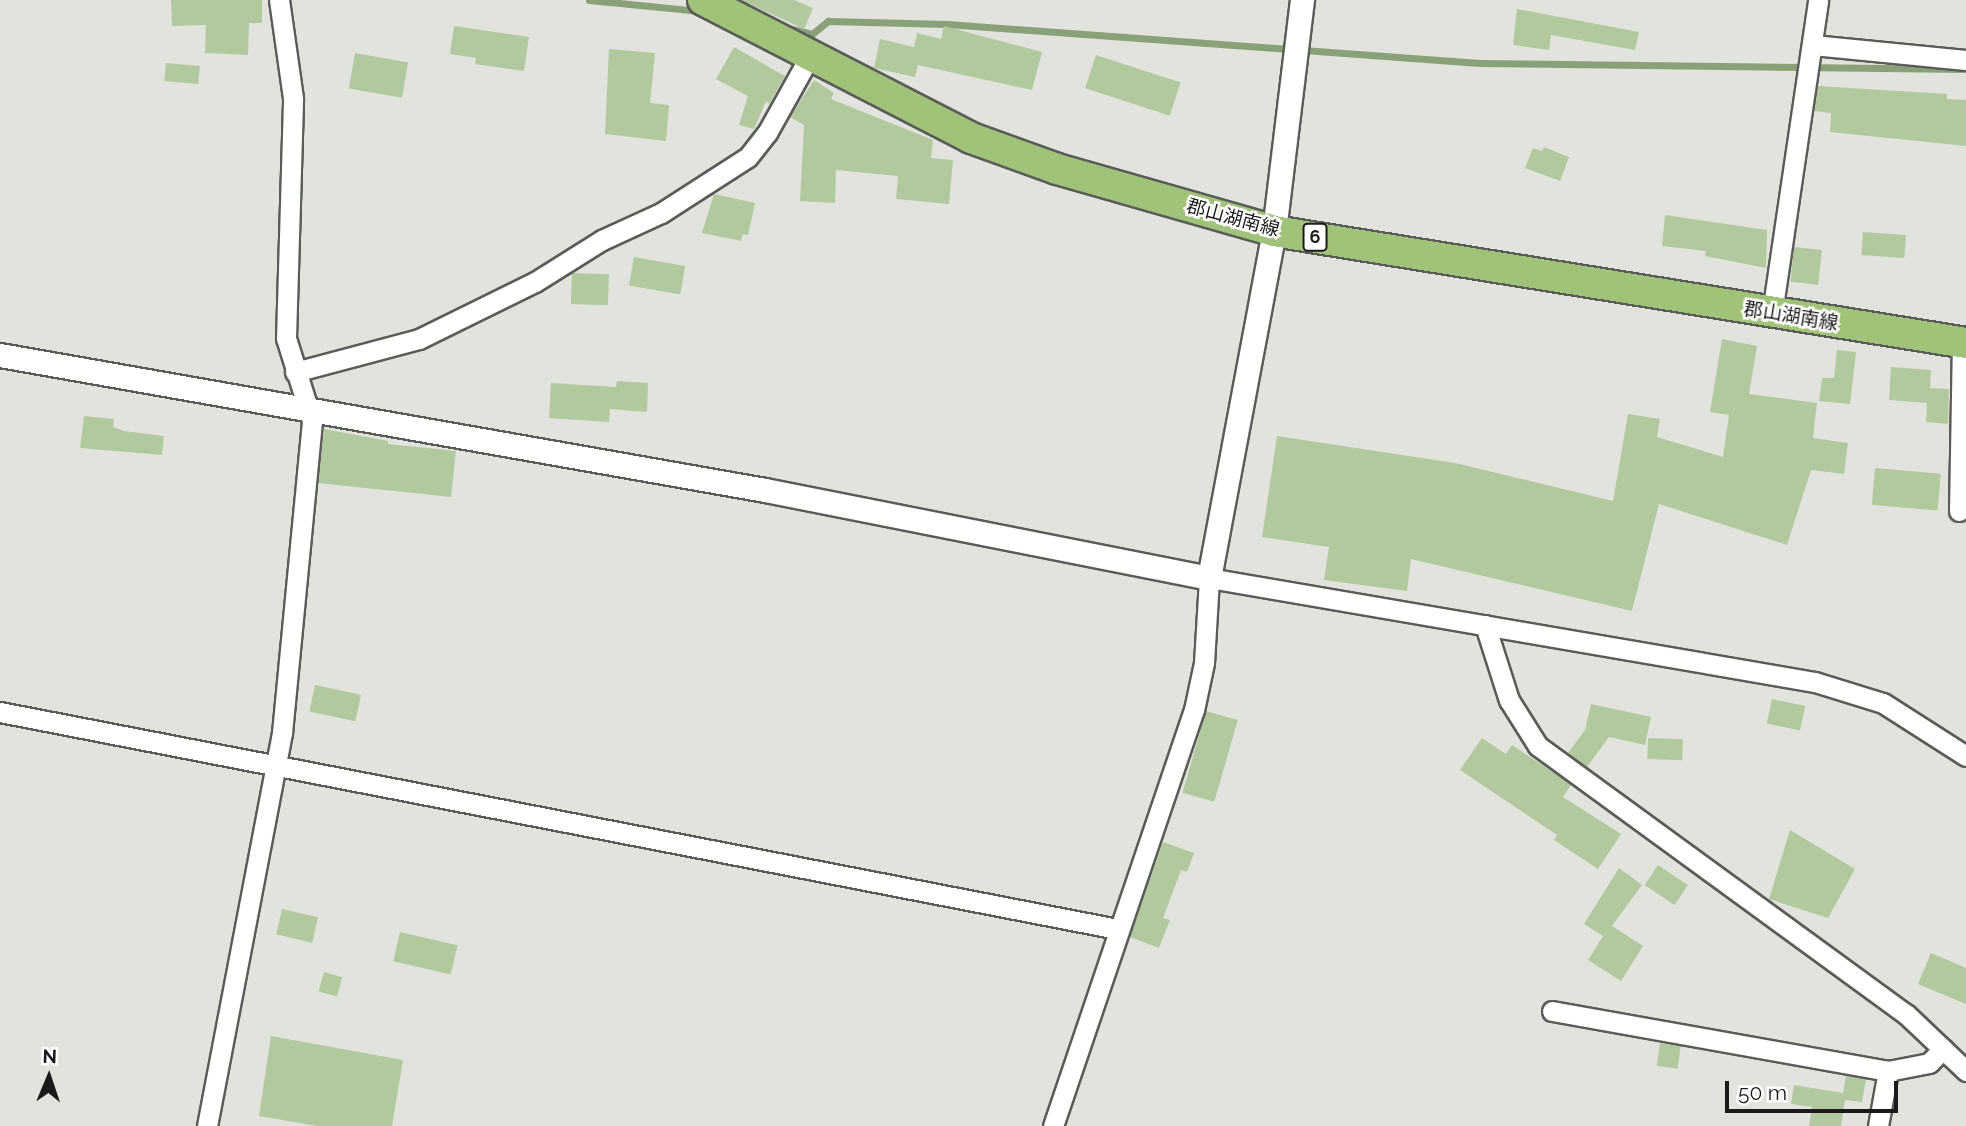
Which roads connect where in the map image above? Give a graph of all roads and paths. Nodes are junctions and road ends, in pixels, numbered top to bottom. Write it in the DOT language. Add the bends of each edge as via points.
graph roads {
  1 [pos="279,0"];
  2 [pos="703,0"];
  3 [pos="1302,0"];
  4 [pos="1818,0"];
  5 [pos="1812,45"];
  6 [pos="811,54"];
  7 [pos="1966,60"];
  8 [pos="1274,231"];
  9 [pos="1772,313"];
  10 [pos="1964,343"];
  11 [pos="0,355"];
  12 [pos="295,372"];
  13 [pos="310,407"];
  14 [pos="1959,511"];
  15 [pos="1209,578"];
  16 [pos="1485,625"];
  17 [pos="0,712"];
  18 [pos="1966,757"];
  19 [pos="276,764"];
  20 [pos="1117,929"];
  21 [pos="1552,1011"];
  22 [pos="1943,1049"];
  23 [pos="1888,1071"];
  24 [pos="1966,1071"];
  25 [pos="207,1126"];
  26 [pos="1053,1126"];
  27 [pos="1878,1126"];
  1 -- 12 [label="street" via="293,98 285,320"];
  2 -- 6 [label="main road, 郡山湖南線 / 6"];
  3 -- 8 [label="street"];
  4 -- 5 [label="street"];
  5 -- 7 [label="street"];
  5 -- 9 [label="street"];
  6 -- 8 [label="main road, 郡山湖南線 / 6" via="971,138 1057,169"];
  6 -- 12 [label="street" via="767,133 748,157 661,214 602,240 535,282 419,339"];
  8 -- 9 [label="main road, 郡山湖南線 / 6"];
  8 -- 15 [label="street"];
  9 -- 10 [label="main road, 郡山湖南線 / 6"];
  10 -- 14 [label="street"];
  11 -- 13 [label="street"];
  12 -- 13 [label="street"];
  13 -- 15 [label="street"];
  13 -- 19 [label="street"];
  15 -- 16 [label="street"];
  15 -- 20 [label="street" via="1203,663 1194,710"];
  16 -- 18 [label="street" via="1815,682 1883,703"];
  16 -- 22 [label="street" via="1509,699 1538,746 1896,1007"];
  17 -- 19 [label="street"];
  19 -- 20 [label="street"];
  19 -- 25 [label="street"];
  20 -- 26 [label="street"];
  21 -- 23 [label="street"];
  22 -- 23 [label="street" via="1929,1063"];
  22 -- 24 [label="street"];
  23 -- 27 [label="street"];
}
